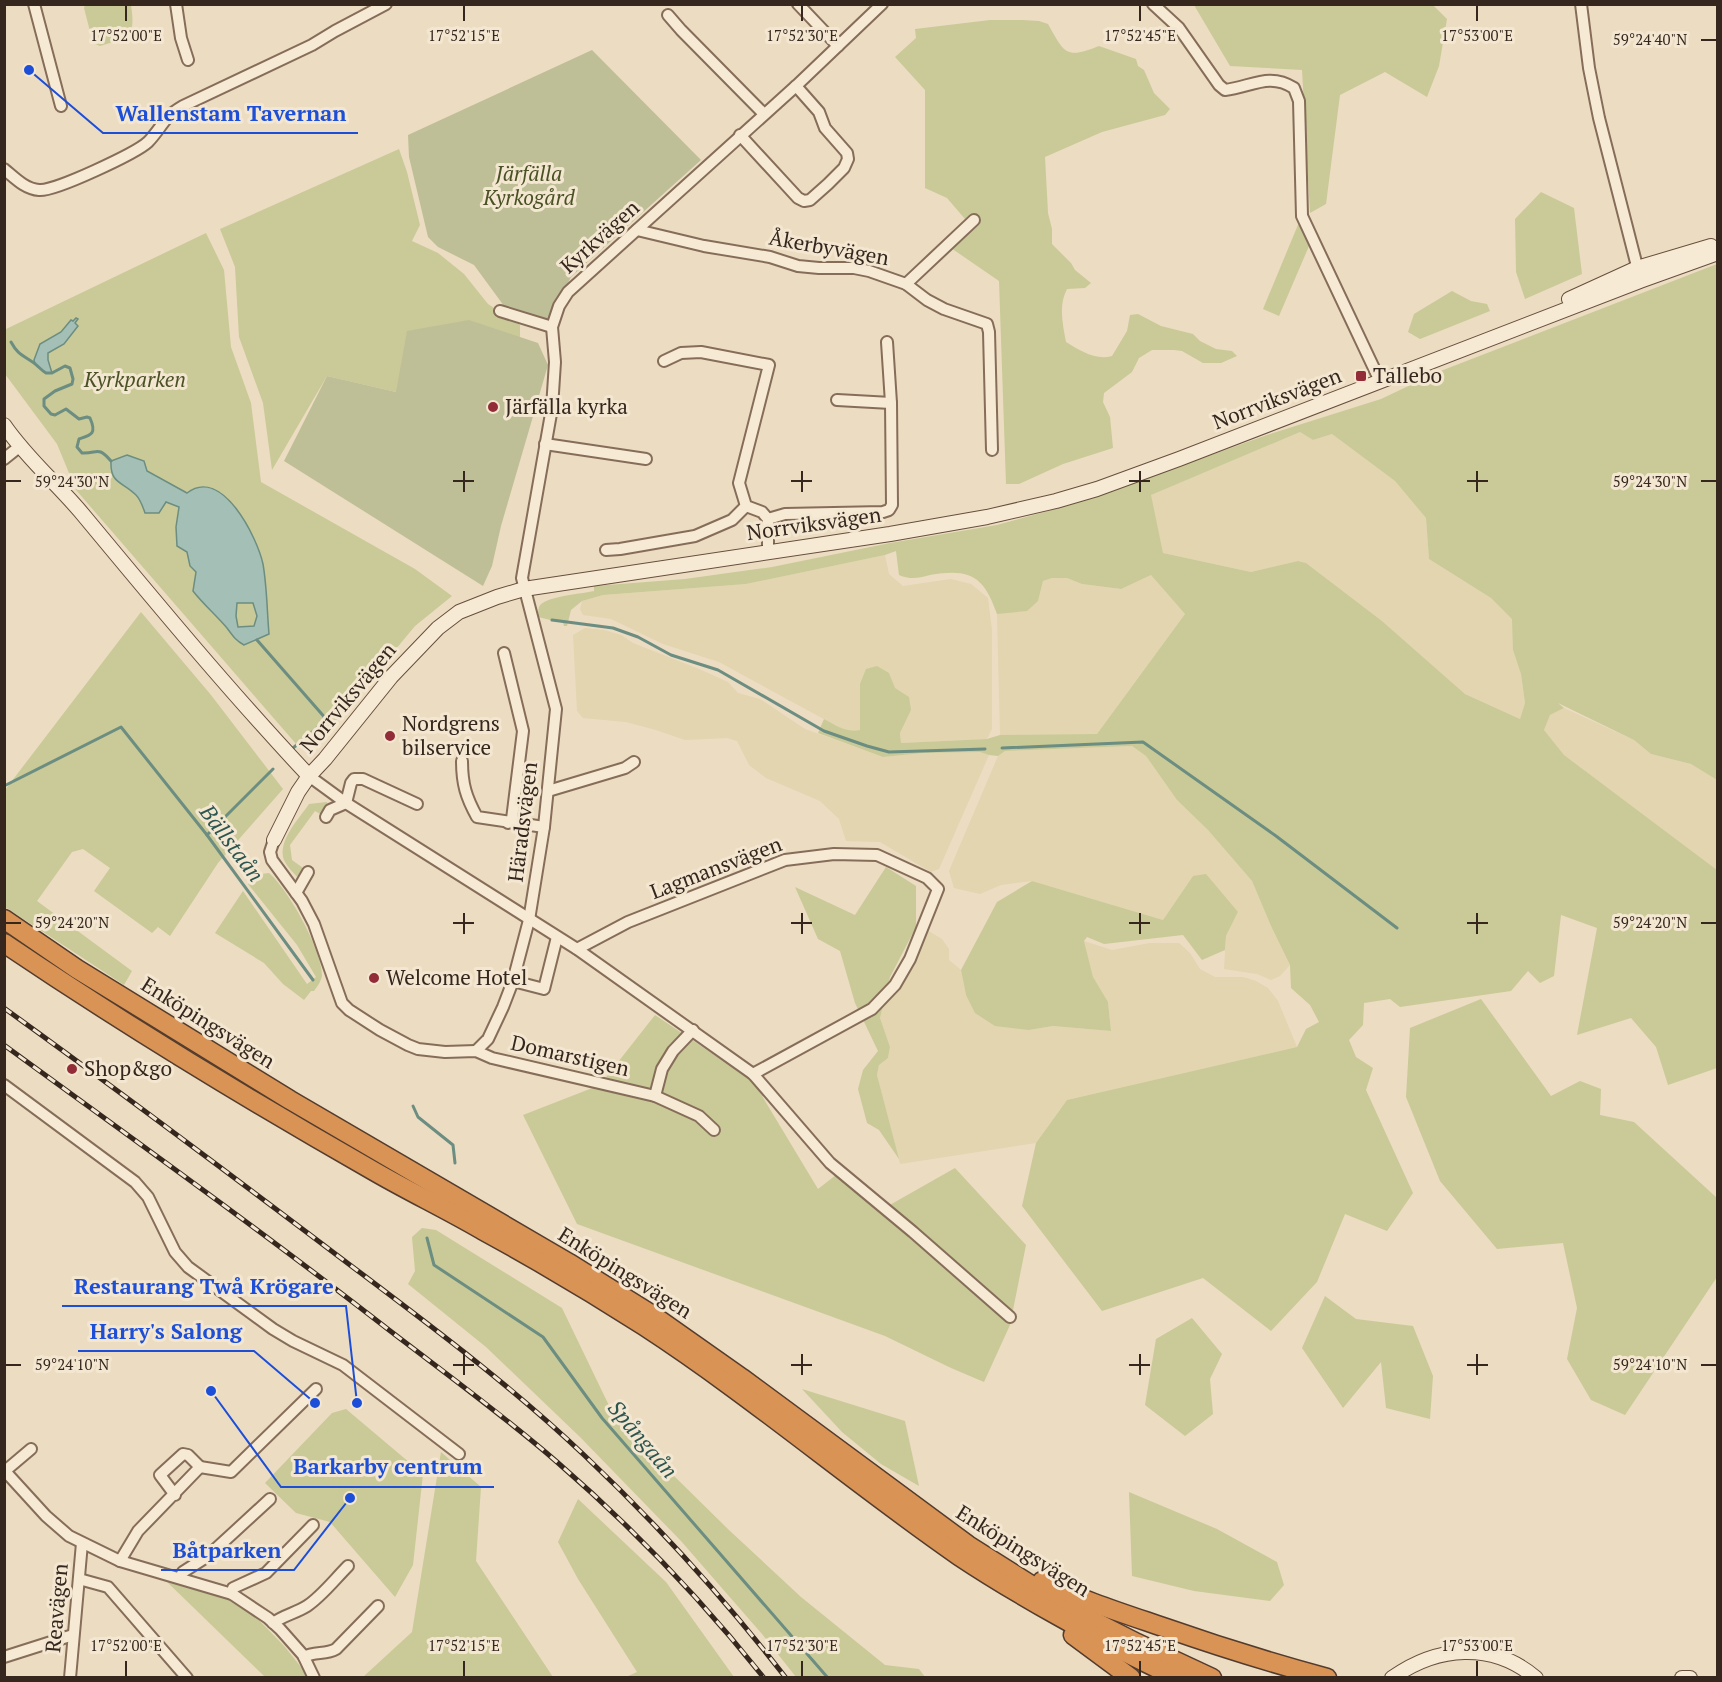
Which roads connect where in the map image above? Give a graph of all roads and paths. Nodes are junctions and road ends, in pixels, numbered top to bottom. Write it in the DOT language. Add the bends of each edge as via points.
graph roads {
  1 [pos="34,4"];
  2 [pos="176,4"];
  3 [pos="386,4"];
  4 [pos="798,4"];
  5 [pos="882,4"];
  6 [pos="1153,4"];
  7 [pos="1581,4"];
  8 [pos="668,15"];
  9 [pos="838,46"];
  10 [pos="188,60"];
  11 [pos="796,86"];
  12 [pos="61,106"];
  13 [pos="764,114"];
  14 [pos="740,135"];
  15 [pos="4,169"];
  16 [pos="974,220"];
  17 [pos="637,230"];
  18 [pos="1718,244"];
  19 [pos="1718,253"];
  20 [pos="1639,274"];
  21 [pos="906,285"];
  22 [pos="1576,305"];
  23 [pos="500,311"];
  24 [pos="552,327"];
  25 [pos="887,342"];
  26 [pos="1473,346"];
  27 [pos="664,361"];
  28 [pos="1380,381"];
  29 [pos="837,400"];
  30 [pos="891,403"];
  31 [pos="4,425"];
  32 [pos="545,444"];
  33 [pos="19,447"];
  34 [pos="992,450"];
  35 [pos="4,459"];
  36 [pos="646,459"];
  37 [pos="746,506"];
  38 [pos="768,519"];
  39 [pos="606,550"];
  40 [pos="768,552"];
  41 [pos="524,589"];
  42 [pos="504,653"];
  43 [pos="462,761"];
  44 [pos="634,762"];
  45 [pos="309,776"];
  46 [pos="548,791"];
  47 [pos="346,803"];
  48 [pos="417,804"];
  49 [pos="326,817"];
  50 [pos="508,823"];
  51 [pos="544,827"];
  52 [pos="274,840"];
  53 [pos="308,872"];
  54 [pos="296,893"];
  55 [pos="4,919"];
  56 [pos="529,920"];
  57 [pos="557,937"];
  58 [pos="4,943"];
  59 [pos="577,949"];
  60 [pos="513,981"];
  61 [pos="693,1030"];
  62 [pos="476,1052"];
  63 [pos="753,1074"];
  64 [pos="4,1085"];
  65 [pos="656,1096"];
  66 [pos="714,1130"];
  67 [pos="1010,1317"];
  68 [pos="316,1389"];
  69 [pos="31,1449"];
  70 [pos="459,1454"];
  71 [pos="200,1467"];
  72 [pos="5,1471"];
  73 [pos="175,1494"];
  74 [pos="270,1499"];
  75 [pos="313,1525"];
  76 [pos="82,1543"];
  77 [pos="969,1545"];
  78 [pos="120,1561"];
  79 [pos="348,1566"];
  80 [pos="180,1578"];
  81 [pos="79,1579"];
  82 [pos="1012,1590"];
  83 [pos="232,1594"];
  84 [pos="378,1606"];
  85 [pos="273,1623"];
  86 [pos="73,1635"];
  87 [pos="4,1657"];
  88 [pos="304,1657"];
  89 [pos="70,1677"];
  90 [pos="187,1677"];
  91 [pos="314,1677"];
  92 [pos="1131,1677"];
  93 [pos="1178,1677"];
  94 [pos="1212,1677"];
  95 [pos="1327,1677"];
  96 [pos="1392,1677"];
  97 [pos="1536,1677"];
  98 [pos="1682,1677"];
  99 [pos="1690,1677"];
  1 -- 12 [label="street"];
  2 -- 10 [label="street" via="180,38"];
  3 -- 15 [label="street" via="312,45 183,106 140,148 61,186 47,190 26,187"];
  4 -- 9 [label="street"];
  5 -- 9 [label="street, Kyrkvägen"];
  6 -- 28 [label="street" via="1179,28 1225,90 1270,80 1280,80 1294,88 1299,101 1302,216"];
  7 -- 20 [label="street" via="1599,118"];
  8 -- 13 [label="street"];
  9 -- 11 [label="street, Kyrkvägen"];
  11 -- 13 [label="street, Kyrkvägen"];
  11 -- 14 [label="street" via="819,112 825,128 848,159 844,168 810,200 798,198"];
  13 -- 14 [label="street, Kyrkvägen"];
  14 -- 17 [label="street, Kyrkvägen"];
  16 -- 21 [label="street"];
  17 -- 21 [label="street, Åkerbyvägen" via="798,266 869,271"];
  17 -- 24 [label="street, Kyrkvägen" via="568,292"];
  18 -- 20 [label="street, Norrviksvägen"];
  19 -- 20 [label="street, Norrviksvägen"];
  19 -- 22 [label="street, Norrviksvägen" via="1636,288"];
  20 -- 22 [label="street, Norrviksvägen"];
  20 -- 26 [label="street, Norrviksvägen" via="1546,310"];
  21 -- 34 [label="street, Åkerbyvägen" via="944,309 987,324"];
  22 -- 26 [label="street, Norrviksvägen"];
  23 -- 24 [label="street"];
  24 -- 32 [label="street, Kyrkvägen" via="554,383"];
  25 -- 30 [label="street"];
  26 -- 28 [label="street, Norrviksvägen"];
  27 -- 37 [label="street" via="681,353 701,352 769,365 739,483"];
  28 -- 40 [label="street, Norrviksvägen" via="1179,459 1056,501 898,533"];
  29 -- 30 [label="street"];
  30 -- 38 [label="street" via="893,496 889,510 784,514"];
  31 -- 33 [label="street"];
  32 -- 36 [label="street"];
  32 -- 41 [label="street, Kyrkvägen" via="522,578"];
  33 -- 35 [label="street"];
  33 -- 45 [label="street" via="78,508"];
  37 -- 38 [label="street"];
  37 -- 39 [label="street" via="732,520 695,536"];
  38 -- 40 [label="street"];
  40 -- 41 [label="street, Norrviksvägen"];
  41 -- 45 [label="street, Norrviksvägen" via="459,612 438,628 390,677"];
  41 -- 46 [label="street, Häradsvägen" via="556,709"];
  42 -- 50 [label="street" via="523,730 512,819"];
  43 -- 50 [label="street" via="462,779 477,817"];
  44 -- 46 [label="street"];
  45 -- 47 [label="street"];
  45 -- 52 [label="street, Norrviksvägen"];
  46 -- 51 [label="street, Häradsvägen"];
  47 -- 48 [label="street" via="351,783 363,778"];
  47 -- 49 [label="street" via="330,810"];
  47 -- 56 [label="street"];
  50 -- 51 [label="street"];
  51 -- 56 [label="street, Häradsvägen"];
  52 -- 54 [label="street, Domarstigen" via="272,860"];
  53 -- 54 [label="street"];
  54 -- 62 [label="street, Domarstigen" via="314,924 342,1004 392,1038 418,1049"];
  55 -- 77 [label="highway, Enköpingsvägen" via="77,969 290,1100 654,1316"];
  56 -- 57 [label="street"];
  56 -- 60 [label="street, Häradsvägen"];
  57 -- 59 [label="street"];
  57 -- 60 [label="street" via="544,989"];
  58 -- 82 [label="highway, Enköpingsvägen" via="280,1117 482,1229 646,1327 921,1529"];
  59 -- 61 [label="street"];
  59 -- 63 [label="street, Lagmansvägen" via="628,922 785,860 834,854 877,855 927,878 938,889 896,985 872,1009"];
  60 -- 62 [label="street, Häradsvägen" via="488,1039"];
  61 -- 63 [label="street"];
  61 -- 65 [label="street" via="673,1050 662,1069"];
  62 -- 65 [label="street, Domarstigen"];
  63 -- 67 [label="street" via="830,1163"];
  64 -- 70 [label="street" via="135,1182 148,1197 180,1259 293,1341 343,1365"];
  65 -- 66 [label="street, Domarstigen" via="699,1116"];
  68 -- 71 [label="street" via="231,1472"];
  69 -- 72 [label="street"];
  71 -- 73 [label="street"];
  71 -- 73 [label="street" via="183,1454 159,1475"];
  72 -- 76 [label="street" via="46,1516"];
  73 -- 78 [label="street" via="138,1531"];
  74 -- 80 [label="street"];
  75 -- 83 [label="street" via="266,1573 233,1588"];
  76 -- 78 [label="street"];
  76 -- 81 [label="street, Reavägen"];
  77 -- 94 [label="highway, Enköpingsvägen" via="1066,1607"];
  77 -- 95 [label="highway" via="1102,1606"];
  78 -- 80 [label="street"];
  79 -- 85 [label="street" via="305,1608"];
  80 -- 83 [label="street"];
  81 -- 86 [label="street, Reavägen"];
  81 -- 90 [label="street" via="108,1587"];
  82 -- 92 [label="highway"];
  82 -- 93 [label="highway, Enköpingsvägen"];
  83 -- 85 [label="street"];
  84 -- 88 [label="street" via="336,1649"];
  85 -- 88 [label="street"];
  86 -- 87 [label="street"];
  86 -- 89 [label="street, Reavägen"];
  88 -- 91 [label="street"];
  96 -- 97 [label="street" via="1427,1658 1465,1652 1504,1658"];
  98 -- 99 [label="street"];
}
